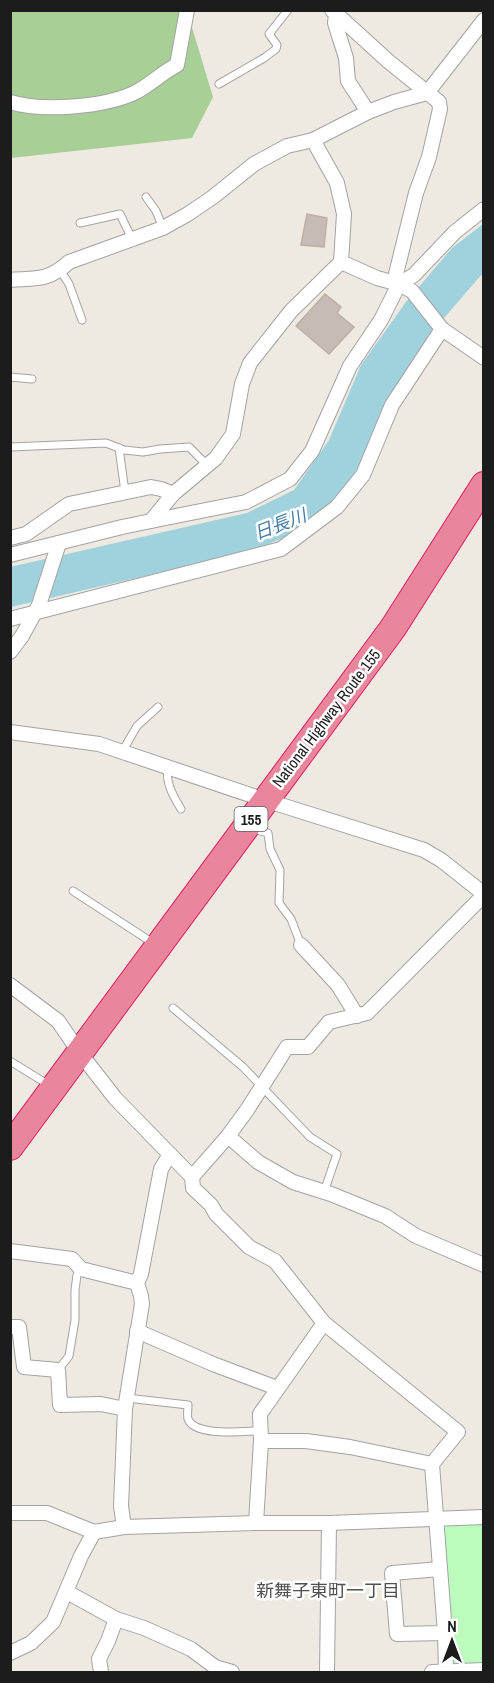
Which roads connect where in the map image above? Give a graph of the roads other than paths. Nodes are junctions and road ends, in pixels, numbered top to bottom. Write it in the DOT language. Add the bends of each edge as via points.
graph roads {
  1 [pos="288,10"];
  2 [pos="191,11"];
  3 [pos="334,12"];
  4 [pos="483,20"];
  5 [pos="219,84"];
  6 [pos="427,93"];
  7 [pos="10,102"];
  8 [pos="368,112"];
  9 [pos="313,140"];
  10 [pos="146,197"];
  11 [pos="483,209"];
  12 [pos="80,223"];
  13 [pos="163,228"];
  14 [pos="132,239"];
  15 [pos="341,262"];
  16 [pos="60,270"];
  17 [pos="10,280"];
  18 [pos="406,287"];
  19 [pos="82,320"];
  20 [pos="442,328"];
  21 [pos="483,358"];
  22 [pos="10,377"];
  23 [pos="32,379"];
  24 [pos="10,447"];
  25 [pos="119,448"];
  26 [pos="208,466"];
  27 [pos="483,485"];
  28 [pos="125,492"];
  29 [pos="173,494"];
  30 [pos="151,521"];
  31 [pos="10,538"];
  32 [pos="58,545"];
  33 [pos="10,555"];
  34 [pos="37,609"];
  35 [pos="10,619"];
  36 [pos="10,652"];
  37 [pos="159,707"];
  38 [pos="10,732"];
  39 [pos="122,752"];
  40 [pos="168,767"];
  41 [pos="265,800"];
  42 [pos="180,809"];
  43 [pos="248,823"];
  44 [pos="73,891"];
  45 [pos="483,894"];
  46 [pos="301,945"];
  47 [pos="158,946"];
  48 [pos="10,985"];
  49 [pos="173,1008"];
  50 [pos="357,1016"];
  51 [pos="80,1053"];
  52 [pos="10,1060"];
  53 [pos="262,1087"];
  54 [pos="53,1089"];
  55 [pos="228,1136"];
  56 [pos="12,1142"];
  57 [pos="170,1154"];
  58 [pos="192,1177"];
  59 [pos="324,1192"];
  60 [pos="10,1251"];
  61 [pos="483,1264"];
  62 [pos="81,1269"];
  63 [pos="137,1282"];
  64 [pos="324,1323"];
  65 [pos="10,1327"];
  66 [pos="138,1331"];
  67 [pos="58,1370"];
  68 [pos="277,1388"];
  69 [pos="126,1403"];
  70 [pos="261,1436"];
  71 [pos="432,1464"];
  72 [pos="10,1512"];
  73 [pos="483,1517"];
  74 [pos="437,1519"];
  75 [pos="256,1523"];
  76 [pos="329,1523"];
  77 [pos="124,1527"];
  78 [pos="94,1532"];
  79 [pos="440,1569"];
  80 [pos="67,1592"];
  81 [pos="116,1619"];
  82 [pos="445,1633"];
  83 [pos="10,1653"];
  84 [pos="483,1670"];
  85 [pos="100,1672"];
  86 [pos="232,1672"];
  87 [pos="327,1672"];
  88 [pos="441,1672"];
  1 -- 5 [label="lane" via="269,34 276,49"];
  2 -- 7 [label="street" via="177,65 135,93 109,102 76,106 23,106"];
  3 -- 6 [label="street"];
  3 -- 8 [label="street" via="348,81"];
  4 -- 6 [label="street"];
  6 -- 8 [label="street"];
  6 -- 18 [label="street" via="439,102 440,109 396,274"];
  8 -- 9 [label="street"];
  9 -- 13 [label="street" via="286,146 254,164 213,198"];
  9 -- 15 [label="street" via="337,183 344,214"];
  10 -- 13 [label="lane"];
  11 -- 18 [label="street" via="455,232"];
  12 -- 14 [label="lane" via="120,214"];
  13 -- 14 [label="street"];
  14 -- 16 [label="street" via="69,262"];
  15 -- 18 [label="street"];
  15 -- 26 [label="street" via="291,311 250,363 233,434"];
  16 -- 17 [label="street" via="44,278"];
  16 -- 19 [label="lane"];
  18 -- 20 [label="street"];
  18 -- 30 [label="street" via="350,366 312,451 290,479 246,502"];
  20 -- 21 [label="street"];
  20 -- 34 [label="street" via="392,405 363,475 337,507 281,549"];
  22 -- 23 [label="lane"];
  24 -- 25 [label="lane" via="106,442"];
  25 -- 26 [label="lane" via="143,452 189,447"];
  25 -- 28 [label="lane"];
  26 -- 29 [label="street"];
  27 -- 41 [label="highway, National Highway Route 155 / 155" via="393,628"];
  28 -- 29 [label="street" via="151,487"];
  28 -- 31 [label="street" via="69,504 26,534"];
  29 -- 30 [label="street"];
  30 -- 32 [label="street"];
  32 -- 33 [label="street"];
  32 -- 34 [label="street"];
  34 -- 35 [label="street"];
  34 -- 36 [label="street"];
  37 -- 39 [label="lane" via="137,726"];
  38 -- 39 [label="street" via="99,744"];
  39 -- 40 [label="street"];
  40 -- 41 [label="street"];
  40 -- 42 [label="lane" via="169,788"];
  41 -- 43 [label="highway, National Highway Route 155 / 155"];
  41 -- 45 [label="street" via="424,850"];
  43 -- 46 [label="lane" via="268,833 270,849 280,870 279,903"];
  43 -- 47 [label="highway, National Highway Route 155 / 155"];
  44 -- 47 [label="lane"];
  45 -- 50 [label="street" via="367,1013"];
  46 -- 50 [label="street" via="338,985"];
  47 -- 51 [label="highway, National Highway Route 155 / 155"];
  48 -- 51 [label="street" via="58,1021"];
  49 -- 53 [label="lane"];
  50 -- 53 [label="street" via="329,1022 308,1047 287,1047"];
  51 -- 54 [label="highway, National Highway Route 155 / 155"];
  51 -- 57 [label="street" via="115,1098"];
  52 -- 54 [label="lane"];
  53 -- 55 [label="street"];
  53 -- 59 [label="lane" via="310,1137 337,1154"];
  54 -- 56 [label="highway, National Highway Route 155 / 155"];
  55 -- 58 [label="street"];
  55 -- 59 [label="street" via="258,1162 293,1182"];
  57 -- 58 [label="street"];
  57 -- 63 [label="street" via="161,1169"];
  58 -- 64 [label="street" via="193,1188 216,1214 249,1247 274,1261"];
  59 -- 61 [label="street" via="385,1216 416,1236"];
  60 -- 62 [label="street" via="72,1259"];
  62 -- 63 [label="street"];
  62 -- 67 [label="lane" via="77,1275 69,1356"];
  63 -- 66 [label="street" via="142,1304"];
  64 -- 68 [label="street"];
  64 -- 71 [label="street" via="458,1432"];
  65 -- 67 [label="street" via="19,1327 24,1367"];
  66 -- 68 [label="street"];
  66 -- 69 [label="street"];
  67 -- 69 [label="street" via="60,1405"];
  68 -- 70 [label="street" via="260,1414"];
  69 -- 70 [label="lane" via="188,1405 188,1419 200,1429"];
  69 -- 77 [label="street" via="121,1506"];
  70 -- 71 [label="street" via="350,1447"];
  70 -- 75 [label="street"];
  71 -- 74 [label="street"];
  72 -- 78 [label="street" via="47,1513"];
  73 -- 74 [label="street"];
  74 -- 76 [label="street"];
  74 -- 79 [label="street"];
  75 -- 76 [label="street"];
  75 -- 77 [label="street"];
  76 -- 87 [label="street"];
  77 -- 78 [label="street"];
  78 -- 80 [label="street"];
  79 -- 82 [label="street"];
  79 -- 82 [label="street" via="392,1573 397,1634"];
  80 -- 81 [label="street"];
  80 -- 83 [label="street" via="53,1622 32,1643"];
  81 -- 85 [label="street" via="99,1659"];
  81 -- 86 [label="street" via="191,1649 214,1667"];
  82 -- 88 [label="street"];
  84 -- 88 [label="street"];
}
